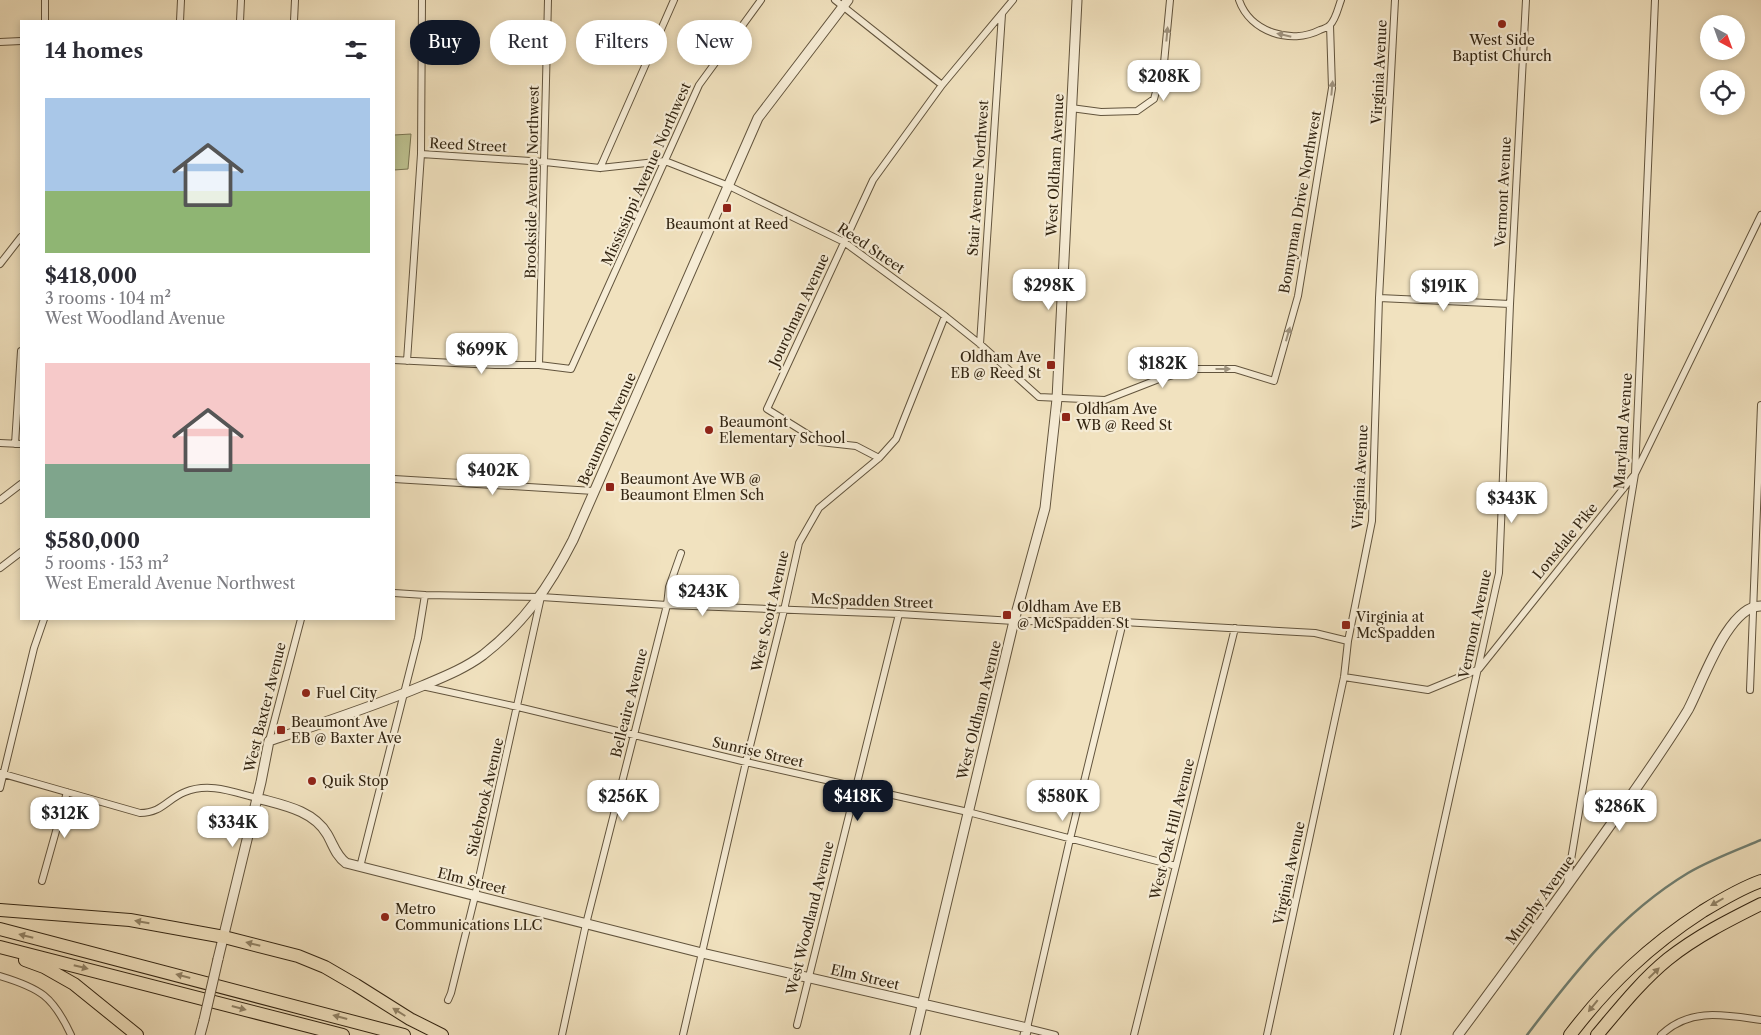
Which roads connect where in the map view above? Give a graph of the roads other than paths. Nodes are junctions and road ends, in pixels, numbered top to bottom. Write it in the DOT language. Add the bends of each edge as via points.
graph roads {
  1 [pos="45,0"];
  2 [pos="181,0"];
  3 [pos="241,0"];
  4 [pos="295,0"];
  5 [pos="422,0"];
  6 [pos="548,0"];
  7 [pos="674,0"];
  8 [pos="761,0"];
  9 [pos="1013,0"];
  10 [pos="1077,0"];
  11 [pos="1170,0"];
  12 [pos="1239,0"];
  13 [pos="1341,0"];
  14 [pos="1395,0"];
  15 [pos="1526,0"];
  16 [pos="1655,0"];
  17 [pos="842,2"];
  18 [pos="1002,14"];
  19 [pos="45,20"];
  20 [pos="180,20"];
  21 [pos="240,20"];
  22 [pos="294,20"];
  23 [pos="1330,26"];
  24 [pos="20,41"];
  25 [pos="0,42"];
  26 [pos="942,85"];
  27 [pos="1071,108"];
  28 [pos="421,154"];
  29 [pos="545,162"];
  30 [pos="665,162"];
  31 [pos="600,168"];
  32 [pos="729,186"];
  33 [pos="1761,215"];
  34 [pos="20,238"];
  35 [pos="844,242"];
  36 [pos="0,264"];
  37 [pos="1379,298"];
  38 [pos="1510,304"];
  39 [pos="945,316"];
  40 [pos="980,344"];
  41 [pos="395,360"];
  42 [pos="407,361"];
  43 [pos="539,365"];
  44 [pos="1274,381"];
  45 [pos="20,382"];
  46 [pos="1057,398"];
  47 [pos="1761,405"];
  48 [pos="0,443"];
  49 [pos="18,444"];
  50 [pos="879,458"];
  51 [pos="1635,474"];
  52 [pos="395,479"];
  53 [pos="20,485"];
  54 [pos="594,491"];
  55 [pos="0,500"];
  56 [pos="20,553"];
  57 [pos="681,553"];
  58 [pos="0,568"];
  59 [pos="395,593"];
  60 [pos="424,595"];
  61 [pos="540,597"];
  62 [pos="667,605"];
  63 [pos="1757,606"];
  64 [pos="784,610"];
  65 [pos="899,614"];
  66 [pos="44,620"];
  67 [pos="301,620"];
  68 [pos="1014,621"];
  69 [pos="1124,622"];
  70 [pos="1235,628"];
  71 [pos="1348,641"];
  72 [pos="1479,669"];
  73 [pos="1344,677"];
  74 [pos="421,686"];
  75 [pos="1750,690"];
  76 [pos="404,693"];
  77 [pos="518,706"];
  78 [pos="634,735"];
  79 [pos="269,741"];
  80 [pos="746,762"];
  81 [pos="2,773"];
  82 [pos="855,787"];
  83 [pos="0,788"];
  84 [pos="67,792"];
  85 [pos="257,798"];
  86 [pos="968,812"];
  87 [pos="1070,839"];
  88 [pos="1176,866"];
  89 [pos="360,867"];
  90 [pos="42,881"];
  91 [pos="1761,881"];
  92 [pos="1566,888"];
  93 [pos="475,896"];
  94 [pos="1761,904"];
  95 [pos="0,910"];
  96 [pos="586,924"];
  97 [pos="0,929"];
  98 [pos="224,937"];
  99 [pos="0,948"];
  100 [pos="702,953"];
  101 [pos="0,976"];
  102 [pos="809,978"];
  103 [pos="448,1000"];
  104 [pos="923,1005"];
  105 [pos="1761,1020"];
  106 [pos="797,1025"];
  107 [pos="1026,1031"];
  108 [pos="71,1035"];
  109 [pos="137,1035"];
  110 [pos="200,1035"];
  111 [pos="343,1035"];
  112 [pos="404,1035"];
  113 [pos="442,1035"];
  114 [pos="562,1035"];
  115 [pos="683,1035"];
  116 [pos="915,1035"];
  117 [pos="1055,1035"];
  118 [pos="1134,1035"];
  119 [pos="1267,1035"];
  120 [pos="1397,1035"];
  121 [pos="1458,1035"];
  122 [pos="1570,1035"];
  123 [pos="1597,1035"];
  124 [pos="1661,1035"];
  1 -- 19 [label="street"];
  2 -- 20 [label="street"];
  3 -- 21 [label="street"];
  4 -- 22 [label="street"];
  5 -- 28 [label="street"];
  6 -- 29 [label="street, Brookside Avenue Northwest"];
  7 -- 31 [label="street"];
  8 -- 30 [label="street, Mississippi Avenue Northwest" via="699,85"];
  9 -- 18 [label="street, Jourolman Avenue"];
  10 -- 27 [label="street, West Oldham Avenue"];
  27 -- 11 [label="street, one-way" via="1101,112 1138,111 1154,99 1164,63"];
  23 -- 12 [label="street, one-way" via="1311,35 1281,35 1253,20 1242,9"];
  13 -- 23 [label="street"];
  14 -- 37 [label="street, Virginia Avenue"];
  15 -- 38 [label="street, Vermont Avenue"];
  16 -- 51 [label="street, Maryland Avenue"];
  17 -- 26 [label="street"];
  17 -- 32 [label="street, Beaumont Avenue" via="758,118"];
  18 -- 26 [label="street, Jourolman Avenue"];
  18 -- 40 [label="street, Stair Avenue Northwest"];
  44 -- 23 [label="street, Bonnyman Drive Northwest, one-way" via="1298,296 1332,88"];
  24 -- 25 [label="street"];
  26 -- 35 [label="street, Jourolman Avenue" via="873,180"];
  27 -- 46 [label="street, West Oldham Avenue"];
  28 -- 29 [label="street, Reed Street"];
  28 -- 42 [label="street"];
  29 -- 31 [label="street, Reed Street"];
  29 -- 43 [label="street, Brookside Avenue Northwest"];
  30 -- 31 [label="street, Reed Street"];
  30 -- 32 [label="street, Reed Street"];
  30 -- 43 [label="street, Mississippi Avenue Northwest" via="571,369"];
  32 -- 35 [label="street, Reed Street"];
  32 -- 54 [label="street, Beaumont Avenue"];
  33 -- 51 [label="street, Lonsdale Pike"];
  34 -- 36 [label="street"];
  35 -- 39 [label="street, Reed Street"];
  35 -- 50 [label="street, Jourolman Avenue" via="767,409 820,442 856,446"];
  37 -- 38 [label="street"];
  37 -- 71 [label="street, Virginia Avenue" via="1372,521"];
  38 -- 72 [label="street, Vermont Avenue" via="1499,573"];
  39 -- 40 [label="street, Reed Street"];
  39 -- 50 [label="street, West Scott Avenue" via="896,439"];
  40 -- 46 [label="street, Reed Street" via="1039,397"];
  41 -- 42 [label="street"];
  42 -- 43 [label="street"];
  46 -- 44 [label="street, Reed Street, one-way" via="1105,400 1196,369 1235,370"];
  45 -- 49 [label="street"];
  46 -- 68 [label="street, West Oldham Avenue" via="1045,508"];
  47 -- 63 [label="street"];
  48 -- 49 [label="street"];
  50 -- 64 [label="street, West Scott Avenue" via="819,508 799,543"];
  51 -- 72 [label="street, Lonsdale Pike"];
  51 -- 92 [label="street, Maryland Avenue"];
  52 -- 54 [label="street"];
  53 -- 55 [label="street"];
  54 -- 61 [label="street, Beaumont Avenue" via="573,540"];
  56 -- 58 [label="street"];
  57 -- 62 [label="street, Belleaire Avenue" via="669,587"];
  59 -- 60 [label="street, McSpadden Street"];
  60 -- 61 [label="street, McSpadden Street"];
  60 -- 76 [label="street" via="418,638"];
  61 -- 62 [label="street, McSpadden Street"];
  61 -- 74 [label="street, Beaumont Avenue" via="501,640 481,656 457,671"];
  61 -- 77 [label="street, Sidebrook Avenue"];
  62 -- 64 [label="street, McSpadden Street"];
  62 -- 78 [label="street, Belleaire Avenue"];
  63 -- 75 [label="street"];
  63 -- 92 [label="street, Murphy Avenue" via="1743,612 1732,624 1674,733"];
  64 -- 65 [label="street, McSpadden Street"];
  64 -- 80 [label="street, West Scott Avenue"];
  65 -- 68 [label="street, McSpadden Street"];
  65 -- 82 [label="street, West Woodland Avenue"];
  66 -- 81 [label="street"];
  67 -- 79 [label="street, West Baxter Avenue"];
  68 -- 69 [label="street, McSpadden Street"];
  68 -- 86 [label="street, West Oldham Avenue"];
  69 -- 70 [label="street, McSpadden Street"];
  69 -- 87 [label="street"];
  70 -- 71 [label="street, McSpadden Street" via="1315,633"];
  70 -- 88 [label="street, West Oak Hill Avenue"];
  71 -- 73 [label="street, Virginia Avenue"];
  72 -- 73 [label="street, Lonsdale Pike" via="1428,690"];
  72 -- 120 [label="street, Vermont Avenue"];
  73 -- 119 [label="street, Virginia Avenue"];
  74 -- 76 [label="street, Beaumont Avenue"];
  74 -- 77 [label="street, Sunrise Street"];
  76 -- 79 [label="street, Beaumont Avenue"];
  76 -- 89 [label="street"];
  77 -- 78 [label="street, Sunrise Street"];
  77 -- 93 [label="street, Sidebrook Avenue"];
  78 -- 80 [label="street, Sunrise Street"];
  78 -- 96 [label="street, Belleaire Avenue"];
  79 -- 85 [label="street, West Baxter Avenue"];
  80 -- 82 [label="street, Sunrise Street"];
  80 -- 100 [label="street, West Scott Avenue"];
  81 -- 83 [label="street"];
  81 -- 84 [label="street, Elm Street"];
  82 -- 86 [label="street, Sunrise Street"];
  82 -- 102 [label="street, West Woodland Avenue"];
  84 -- 85 [label="street, Elm Street" via="140,813 151,813 186,792 206,788 215,787"];
  84 -- 90 [label="street"];
  85 -- 89 [label="street, Elm Street" via="308,814 322,827 341,860"];
  85 -- 98 [label="street, West Baxter Avenue"];
  86 -- 87 [label="street, Sunrise Street"];
  86 -- 104 [label="street, West Oldham Avenue"];
  87 -- 88 [label="street, Sunrise Street"];
  87 -- 107 [label="street"];
  88 -- 118 [label="street, West Oak Hill Avenue"];
  89 -- 93 [label="street, Elm Street"];
  91 -- 122 [label="highway, one-way" via="1719,901 1672,931 1596,1001"];
  92 -- 121 [label="street, Murphy Avenue"];
  93 -- 96 [label="street, Elm Street"];
  93 -- 103 [label="street, Sidebrook Avenue"];
  123 -- 94 [label="highway, one-way" via="1668,959 1717,926"];
  98 -- 95 [label="highway, one-way" via="130,920"];
  96 -- 100 [label="street, Elm Street"];
  96 -- 114 [label="street, Belleaire Avenue"];
  112 -- 97 [label="highway, one-way"];
  98 -- 110 [label="street, West Baxter Avenue, bridge"];
  113 -- 98 [label="highway, one-way" via="325,967 298,956"];
  99 -- 109 [label="highway" via="74,984"];
  99 -- 111 [label="highway, one-way"];
  100 -- 102 [label="street, Elm Street"];
  100 -- 115 [label="street, West Scott Avenue"];
  101 -- 108 [label="street" via="35,988 63,1018"];
  102 -- 104 [label="street, Elm Street"];
  102 -- 106 [label="street, West Woodland Avenue"];
  104 -- 107 [label="street, Elm Street"];
  104 -- 116 [label="street, West Oldham Avenue"];
  105 -- 124 [label="street" via="1704,1014 1685,1020"];
  107 -- 117 [label="street, Elm Street"];
}
